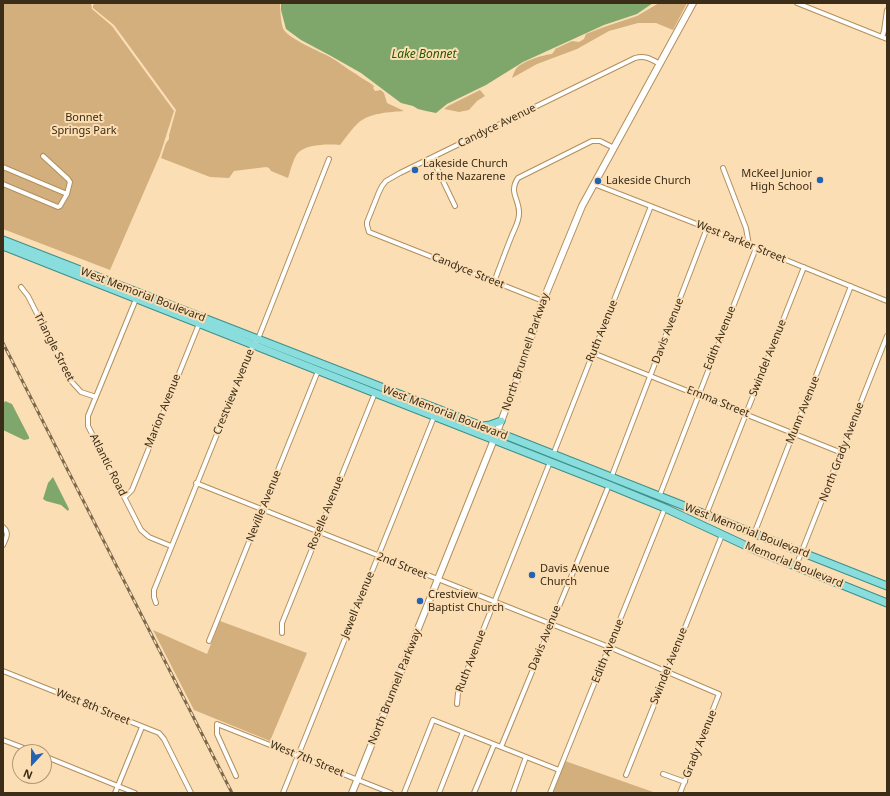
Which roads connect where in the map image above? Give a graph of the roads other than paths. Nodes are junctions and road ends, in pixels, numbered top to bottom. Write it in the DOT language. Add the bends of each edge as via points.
graph roads {
  1 [pos="694,3"];
  2 [pos="796,3"];
  3 [pos="887,10"];
  4 [pos="882,37"];
  5 [pos="887,39"];
  6 [pos="660,64"];
  7 [pos="614,148"];
  8 [pos="44,156"];
  9 [pos="432,158"];
  10 [pos="330,159"];
  11 [pos="3,167"];
  12 [pos="723,168"];
  13 [pos="3,184"];
  14 [pos="594,184"];
  15 [pos="67,194"];
  16 [pos="455,206"];
  17 [pos="651,206"];
  18 [pos="707,228"];
  19 [pos="3,240"];
  20 [pos="392,242"];
  21 [pos="749,245"];
  22 [pos="3,246"];
  23 [pos="756,248"];
  24 [pos="804,267"];
  25 [pos="494,282"];
  26 [pos="852,286"];
  27 [pos="21,287"];
  28 [pos="137,296"];
  29 [pos="543,301"];
  30 [pos="887,301"];
  31 [pos="199,320"];
  32 [pos="887,336"];
  33 [pos="255,342"];
  34 [pos="593,353"];
  35 [pos="318,371"];
  36 [pos="650,376"];
  37 [pos="359,387"];
  38 [pos="378,387"];
  39 [pos="395,393"];
  40 [pos="375,394"];
  41 [pos="698,394"];
  42 [pos="96,397"];
  43 [pos="746,414"];
  44 [pos="434,417"];
  45 [pos="501,421"];
  46 [pos="479,426"];
  47 [pos="497,432"];
  48 [pos="793,434"];
  49 [pos="493,440"];
  50 [pos="842,452"];
  51 [pos="552,459"];
  52 [pos="610,481"];
  53 [pos="196,484"];
  54 [pos="637,496"];
  55 [pos="659,496"];
  56 [pos="125,497"];
  57 [pos="665,508"];
  58 [pos="262,509"];
  59 [pos="706,515"];
  60 [pos="3,527"];
  61 [pos="318,533"];
  62 [pos="754,534"];
  63 [pos="722,535"];
  64 [pos="3,545"];
  65 [pos="172,546"];
  66 [pos="802,553"];
  67 [pos="378,556"];
  68 [pos="796,566"];
  69 [pos="438,580"];
  70 [pos="887,586"];
  71 [pos="887,602"];
  72 [pos="156,603"];
  73 [pos="494,603"];
  74 [pos="551,624"];
  75 [pos="282,633"];
  76 [pos="209,641"];
  77 [pos="609,647"];
  78 [pos="3,671"];
  79 [pos="667,672"];
  80 [pos="719,694"];
  81 [pos="457,704"];
  82 [pos="142,727"];
  83 [pos="463,732"];
  84 [pos="3,740"];
  85 [pos="13,744"];
  86 [pos="494,745"];
  87 [pos="501,747"];
  88 [pos="298,756"];
  89 [pos="526,757"];
  90 [pos="52,759"];
  91 [pos="559,770"];
  92 [pos="663,774"];
  93 [pos="626,775"];
  94 [pos="236,776"];
  95 [pos="358,780"];
  96 [pos="685,782"];
  97 [pos="118,786"];
  98 [pos="115,793"];
  99 [pos="135,793"];
  100 [pos="191,793"];
  101 [pos="283,793"];
  102 [pos="352,793"];
  103 [pos="391,793"];
  104 [pos="404,793"];
  105 [pos="439,793"];
  106 [pos="474,793"];
  107 [pos="512,793"];
  108 [pos="550,793"];
  109 [pos="680,793"];
  1 -- 6 [label="street, North Brunnell Parkway"];
  2 -- 4 [label="street"];
  3 -- 4 [label="street"];
  4 -- 5 [label="street"];
  6 -- 7 [label="street, North Brunnell Parkway"];
  6 -- 9 [label="street, Candyce Avenue" via="647,57 635,58"];
  7 -- 14 [label="street, North Brunnell Parkway"];
  7 -- 25 [label="street" via="600,141 592,141 518,178 514,189 519,206 518,219"];
  8 -- 15 [label="street" via="70,182"];
  9 -- 16 [label="street"];
  9 -- 20 [label="street, Candyce Avenue" via="400,173 386,182 379,192 367,222 367,229 372,234"];
  10 -- 33 [label="street, Crestview Avenue"];
  11 -- 15 [label="street"];
  12 -- 21 [label="street" via="746,228"];
  13 -- 15 [label="street" via="58,207"];
  14 -- 17 [label="street, West Parker Street"];
  14 -- 29 [label="street, North Brunnell Parkway" via="582,206"];
  17 -- 18 [label="street, West Parker Street"];
  17 -- 34 [label="street, Ruth Avenue"];
  18 -- 21 [label="street, West Parker Street"];
  18 -- 36 [label="street, Davis Avenue"];
  19 -- 28 [label="main road, West Memorial Boulevard"];
  20 -- 25 [label="street, Candyce Street"];
  21 -- 23 [label="street, West Parker Street"];
  22 -- 28 [label="main road, West Memorial Boulevard" via="90,281"];
  23 -- 24 [label="street, West Parker Street"];
  23 -- 41 [label="street, Edith Avenue"];
  24 -- 26 [label="street, West Parker Street"];
  24 -- 43 [label="street, Swindel Avenue"];
  25 -- 29 [label="street, Candyce Street"];
  26 -- 30 [label="street, West Parker Street"];
  26 -- 48 [label="street, Munn Avenue"];
  27 -- 42 [label="street, Triangle Street" via="28,296 70,381 81,392"];
  28 -- 31 [label="main road, West Memorial Boulevard"];
  28 -- 42 [label="street, Atlantic Road"];
  29 -- 45 [label="street, North Brunnell Parkway"];
  31 -- 33 [label="main road, West Memorial Boulevard"];
  31 -- 56 [label="street, Marion Avenue" via="132,490"];
  32 -- 50 [label="street, North Grady Avenue"];
  33 -- 35 [label="main road, West Memorial Boulevard"];
  33 -- 38 [label="main road, West Memorial Boulevard"];
  33 -- 53 [label="street, Crestview Avenue"];
  34 -- 36 [label="street, Emma Street"];
  34 -- 51 [label="street, Ruth Avenue"];
  35 -- 37 [label="main road, West Memorial Boulevard"];
  35 -- 58 [label="street, Neville Avenue"];
  36 -- 41 [label="street, Emma Street"];
  36 -- 52 [label="street, Davis Avenue"];
  37 -- 38 [label="main road"];
  37 -- 40 [label="main road, West Memorial Boulevard"];
  38 -- 39 [label="main road, West Memorial Boulevard"];
  39 -- 40 [label="main road"];
  39 -- 46 [label="main road, West Memorial Boulevard"];
  40 -- 44 [label="main road, West Memorial Boulevard"];
  40 -- 61 [label="street, Roselle Avenue"];
  41 -- 43 [label="street, Emma Street"];
  41 -- 55 [label="street, Edith Avenue"];
  42 -- 56 [label="street, Atlantic Road" via="88,416 88,426"];
  43 -- 48 [label="street, Emma Street"];
  43 -- 59 [label="street, Swindel Avenue"];
  44 -- 49 [label="main road, West Memorial Boulevard"];
  44 -- 67 [label="street, Jewell Avenue"];
  45 -- 46 [label="main road"];
  45 -- 47 [label="street, North Brunnell Parkway"];
  46 -- 47 [label="main road, West Memorial Boulevard"];
  47 -- 49 [label="street, North Brunnell Parkway"];
  47 -- 51 [label="main road, West Memorial Boulevard"];
  48 -- 50 [label="street, Emma Street"];
  48 -- 62 [label="street, Munn Avenue"];
  49 -- 51 [label="main road, West Memorial Boulevard"];
  49 -- 69 [label="street, North Brunnell Parkway"];
  50 -- 66 [label="street, North Grady Avenue"];
  51 -- 52 [label="main road, West Memorial Boulevard"];
  51 -- 52 [label="main road, West Memorial Boulevard" via="597,480"];
  51 -- 73 [label="street, Ruth Avenue"];
  52 -- 54 [label="main road, West Memorial Boulevard"];
  52 -- 55 [label="main road, West Memorial Boulevard" via="624,483"];
  52 -- 74 [label="street, Davis Avenue"];
  53 -- 58 [label="street, 2nd Street"];
  53 -- 65 [label="street, Crestview Avenue"];
  54 -- 57 [label="main road, Memorial Boulevard"];
  55 -- 59 [label="main road, West Memorial Boulevard"];
  56 -- 65 [label="street, Atlantic Road" via="145,535"];
  57 -- 63 [label="main road, Memorial Boulevard"];
  57 -- 77 [label="street, Edith Avenue"];
  58 -- 61 [label="street, 2nd Street"];
  58 -- 76 [label="street, Neville Avenue"];
  59 -- 62 [label="main road, West Memorial Boulevard"];
  60 -- 64 [label="street" via="8,533"];
  61 -- 67 [label="street, 2nd Street"];
  61 -- 75 [label="street, Roselle Avenue" via="282,623"];
  62 -- 66 [label="main road, West Memorial Boulevard"];
  63 -- 68 [label="main road, Memorial Boulevard"];
  63 -- 79 [label="street, Swindel Avenue"];
  65 -- 72 [label="street, Crestview Avenue" via="154,590"];
  66 -- 68 [label="street, North Grady Avenue"];
  66 -- 70 [label="main road, West Memorial Boulevard"];
  67 -- 69 [label="street, 2nd Street"];
  67 -- 88 [label="street, Jewell Avenue"];
  68 -- 71 [label="main road, Memorial Boulevard"];
  69 -- 73 [label="street, 2nd Street"];
  69 -- 95 [label="street, North Brunnell Parkway"];
  73 -- 74 [label="street, 2nd Street"];
  73 -- 81 [label="street, Ruth Avenue" via="458,693"];
  74 -- 77 [label="street, 2nd Street"];
  74 -- 87 [label="street, Davis Avenue"];
  77 -- 79 [label="street, 2nd Street"];
  77 -- 91 [label="street, Edith Avenue"];
  78 -- 82 [label="street, West 8th Street"];
  79 -- 80 [label="street, 2nd Street"];
  79 -- 93 [label="street, Swindel Avenue"];
  80 -- 96 [label="street, Grady Avenue"];
  82 -- 97 [label="street"];
  82 -- 100 [label="street, West 8th Street" via="162,736"];
  83 -- 86 [label="street"];
  83 -- 104 [label="street" via="433,720"];
  83 -- 105 [label="street"];
  84 -- 85 [label="street"];
  86 -- 87 [label="street"];
  86 -- 106 [label="street"];
  87 -- 89 [label="street"];
  88 -- 94 [label="street, West 7th Street" via="217,724 217,734"];
  88 -- 95 [label="street, West 7th Street"];
  88 -- 101 [label="street, Jewell Avenue"];
  89 -- 91 [label="street"];
  89 -- 107 [label="street"];
  90 -- 97 [label="street"];
  91 -- 108 [label="street, Edith Avenue"];
  92 -- 96 [label="street"];
  95 -- 102 [label="street, North Brunnell Parkway"];
  95 -- 103 [label="street, West 7th Street"];
  96 -- 109 [label="street, Grady Avenue"];
  97 -- 98 [label="street"];
  97 -- 99 [label="street"];
}
